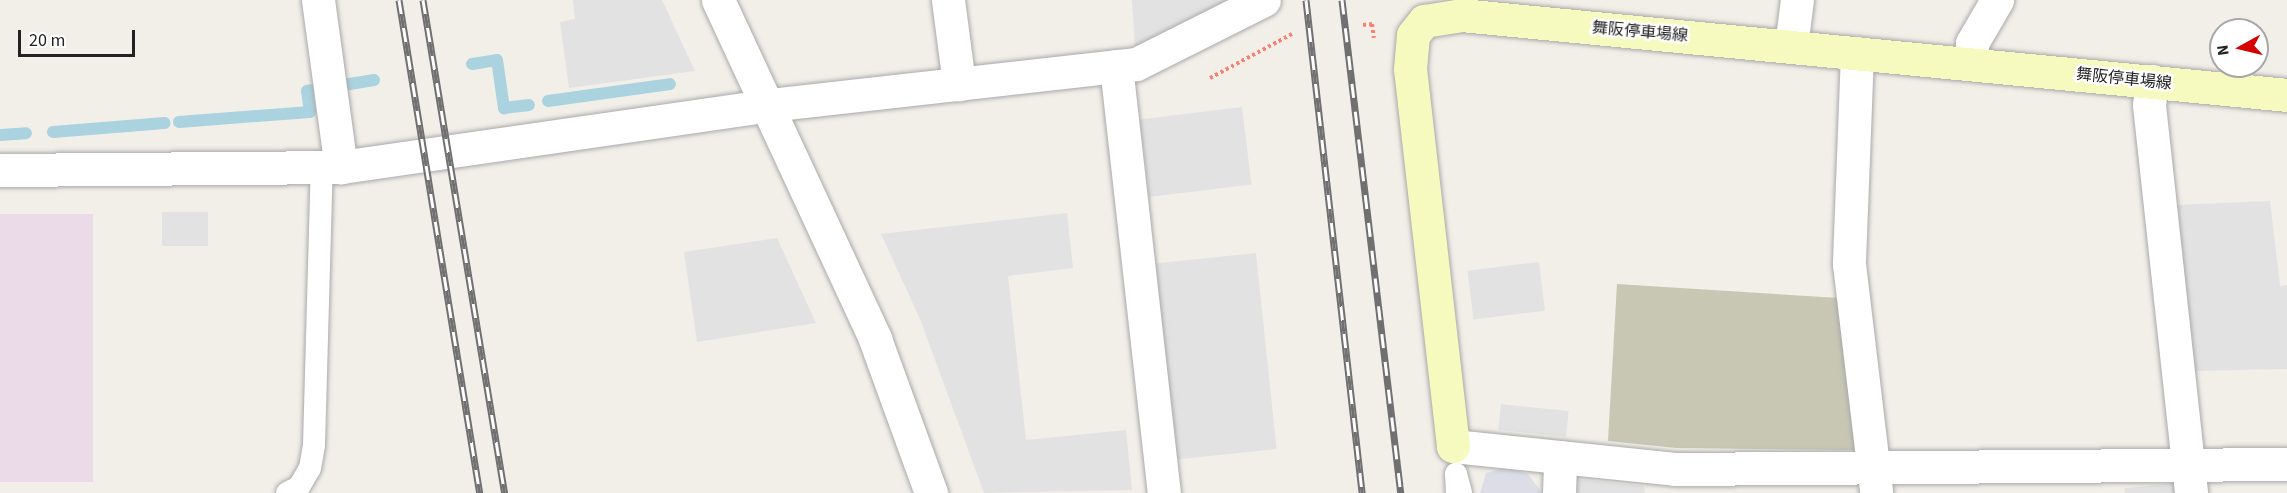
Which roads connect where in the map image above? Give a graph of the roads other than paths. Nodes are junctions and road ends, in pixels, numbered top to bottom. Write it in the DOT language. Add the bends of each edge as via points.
graph roads {
  1 [pos="318,0"];
  2 [pos="718,0"];
  3 [pos="948,0"];
  4 [pos="1264,0"];
  5 [pos="1797,0"];
  6 [pos="1997,0"];
  7 [pos="1514,10"];
  8 [pos="1791,46"];
  9 [pos="1857,53"];
  10 [pos="1971,64"];
  11 [pos="1116,66"];
  12 [pos="2152,81"];
  13 [pos="959,84"];
  14 [pos="2287,94"];
  15 [pos="768,105"];
  16 [pos="332,167"];
  17 [pos="0,170"];
  18 [pos="1560,458"];
  19 [pos="2287,464"];
  20 [pos="1457,476"];
  21 [pos="2190,479"];
  22 [pos="1875,482"];
  23 [pos="287,493"];
  24 [pos="931,493"];
  25 [pos="1164,493"];
  26 [pos="1559,493"];
  1 -- 16 [label="street" via="334,114"];
  2 -- 15 [label="street"];
  3 -- 13 [label="street"];
  4 -- 11 [label="street" via="1144,60"];
  5 -- 8 [label="street"];
  6 -- 10 [label="street" via="1972,43"];
  7 -- 8 [label="main road, 舞阪停車場線"];
  7 -- 20 [label="main road, 舞阪停車場線" via="1444,14 1424,21 1413,35 1410,53"];
  8 -- 9 [label="main road, 舞阪停車場線"];
  9 -- 10 [label="main road, 舞阪停車場線"];
  9 -- 22 [label="street" via="1850,264"];
  10 -- 12 [label="main road, 舞阪停車場線"];
  11 -- 13 [label="street"];
  11 -- 25 [label="street"];
  12 -- 14 [label="main road, 舞阪停車場線"];
  12 -- 21 [label="street" via="2150,105"];
  13 -- 15 [label="street"];
  15 -- 16 [label="street"];
  15 -- 24 [label="street" via="875,339"];
  16 -- 17 [label="street"];
  16 -- 23 [label="lane" via="314,445 310,468 299,487"];
  18 -- 20 [label="street"];
  18 -- 22 [label="street"];
  18 -- 26 [label="street"];
  19 -- 21 [label="street"];
  21 -- 22 [label="street"];
}
